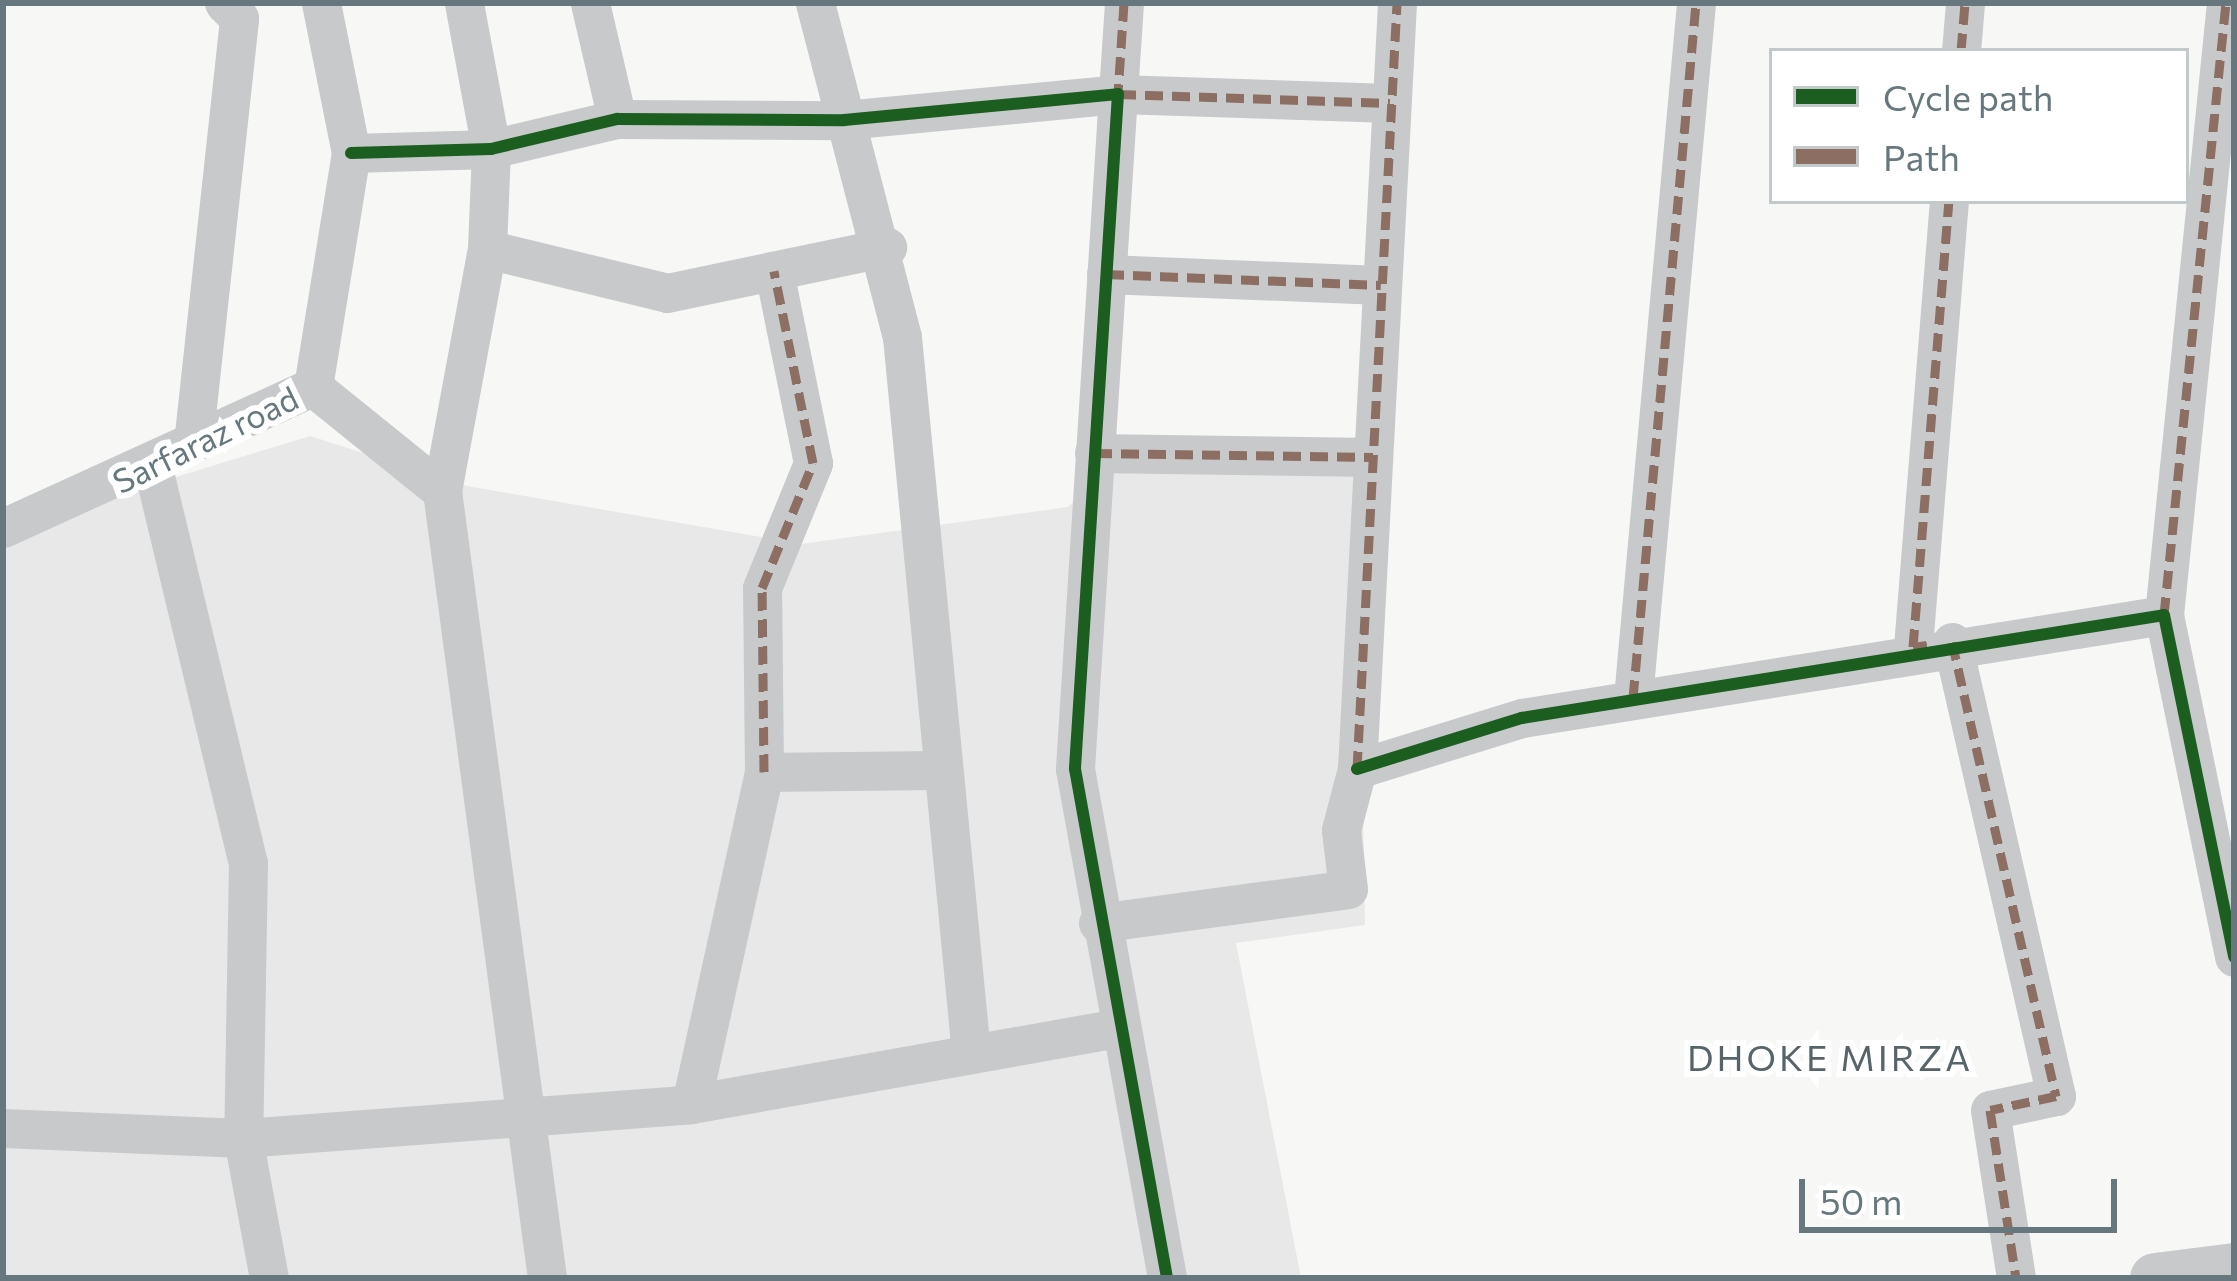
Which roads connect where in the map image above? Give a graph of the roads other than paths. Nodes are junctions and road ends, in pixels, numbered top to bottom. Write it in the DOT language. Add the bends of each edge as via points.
graph roads {
  1 [pos="224,3"];
  2 [pos="321,3"];
  3 [pos="464,3"];
  4 [pos="590,3"];
  5 [pos="815,3"];
  6 [pos="1124,3"];
  7 [pos="1396,3"];
  8 [pos="1696,3"];
  9 [pos="1965,3"];
  10 [pos="2226,3"];
  11 [pos="1961,48"];
  12 [pos="1118,94"];
  13 [pos="1390,103"];
  14 [pos="617,119"];
  15 [pos="844,120"];
  16 [pos="491,149"];
  17 [pos="350,153"];
  18 [pos="1949,204"];
  19 [pos="887,248"];
  20 [pos="487,249"];
  21 [pos="774,271"];
  22 [pos="1106,274"];
  23 [pos="1381,285"];
  24 [pos="313,387"];
  25 [pos="193,443"];
  26 [pos="1094,453"];
  27 [pos="1373,457"];
  28 [pos="153,468"];
  29 [pos="442,491"];
  30 [pos="3,528"];
  31 [pos="2164,615"];
  32 [pos="1952,642"];
  33 [pos="1913,647"];
  34 [pos="1633,698"];
  35 [pos="1358,769"];
  36 [pos="935,770"];
  37 [pos="764,772"];
  38 [pos="1098,923"];
  39 [pos="2234,957"];
  40 [pos="1114,1029"];
  41 [pos="971,1054"];
  42 [pos="691,1104"];
  43 [pos="529,1111"];
  44 [pos="3,1128"];
  45 [pos="243,1138"];
  46 [pos="2234,1268"];
  47 [pos="268,1278"];
  48 [pos="548,1278"];
  49 [pos="1168,1278"];
  50 [pos="2016,1278"];
  51 [pos="2155,1278"];
  1 -- 25 [label="street" via="239,18"];
  2 -- 17 [label="street, Sarfaraz road"];
  3 -- 16 [label="street"];
  4 -- 14 [label="street"];
  5 -- 15 [label="street"];
  6 -- 12 [label="street"];
  7 -- 13 [label="street"];
  8 -- 34 [label="street"];
  9 -- 11 [label="street"];
  10 -- 31 [label="street"];
  12 -- 13 [label="street"];
  12 -- 15 [label="street"];
  12 -- 22 [label="street"];
  13 -- 23 [label="street"];
  14 -- 15 [label="street"];
  14 -- 16 [label="street"];
  15 -- 19 [label="street"];
  16 -- 17 [label="street"];
  16 -- 20 [label="street"];
  17 -- 24 [label="street, Sarfaraz road"];
  18 -- 33 [label="street"];
  19 -- 21 [label="street"];
  19 -- 36 [label="street"];
  20 -- 21 [label="street" via="667,293"];
  20 -- 29 [label="street"];
  21 -- 37 [label="street" via="813,463 762,588"];
  22 -- 23 [label="street"];
  22 -- 26 [label="street"];
  23 -- 27 [label="street"];
  24 -- 25 [label="street, Sarfaraz road"];
  24 -- 29 [label="street"];
  25 -- 28 [label="street, Sarfaraz road"];
  26 -- 27 [label="street"];
  26 -- 38 [label="street" via="1075,769"];
  27 -- 35 [label="street"];
  28 -- 30 [label="street, Sarfaraz road"];
  28 -- 45 [label="street" via="248,863"];
  29 -- 43 [label="street"];
  31 -- 32 [label="street"];
  31 -- 39 [label="street"];
  32 -- 33 [label="street"];
  32 -- 50 [label="street" via="2056,1096 1990,1110"];
  33 -- 34 [label="street"];
  34 -- 35 [label="street" via="1522,718"];
  35 -- 38 [label="street" via="1341,830 1344,893"];
  36 -- 37 [label="street"];
  36 -- 41 [label="street"];
  37 -- 42 [label="street"];
  38 -- 40 [label="street"];
  40 -- 41 [label="street"];
  40 -- 49 [label="street"];
  41 -- 42 [label="street"];
  42 -- 43 [label="street"];
  43 -- 45 [label="street"];
  43 -- 48 [label="street"];
  44 -- 45 [label="street"];
  45 -- 47 [label="street"];
  46 -- 51 [label="street"];
}
